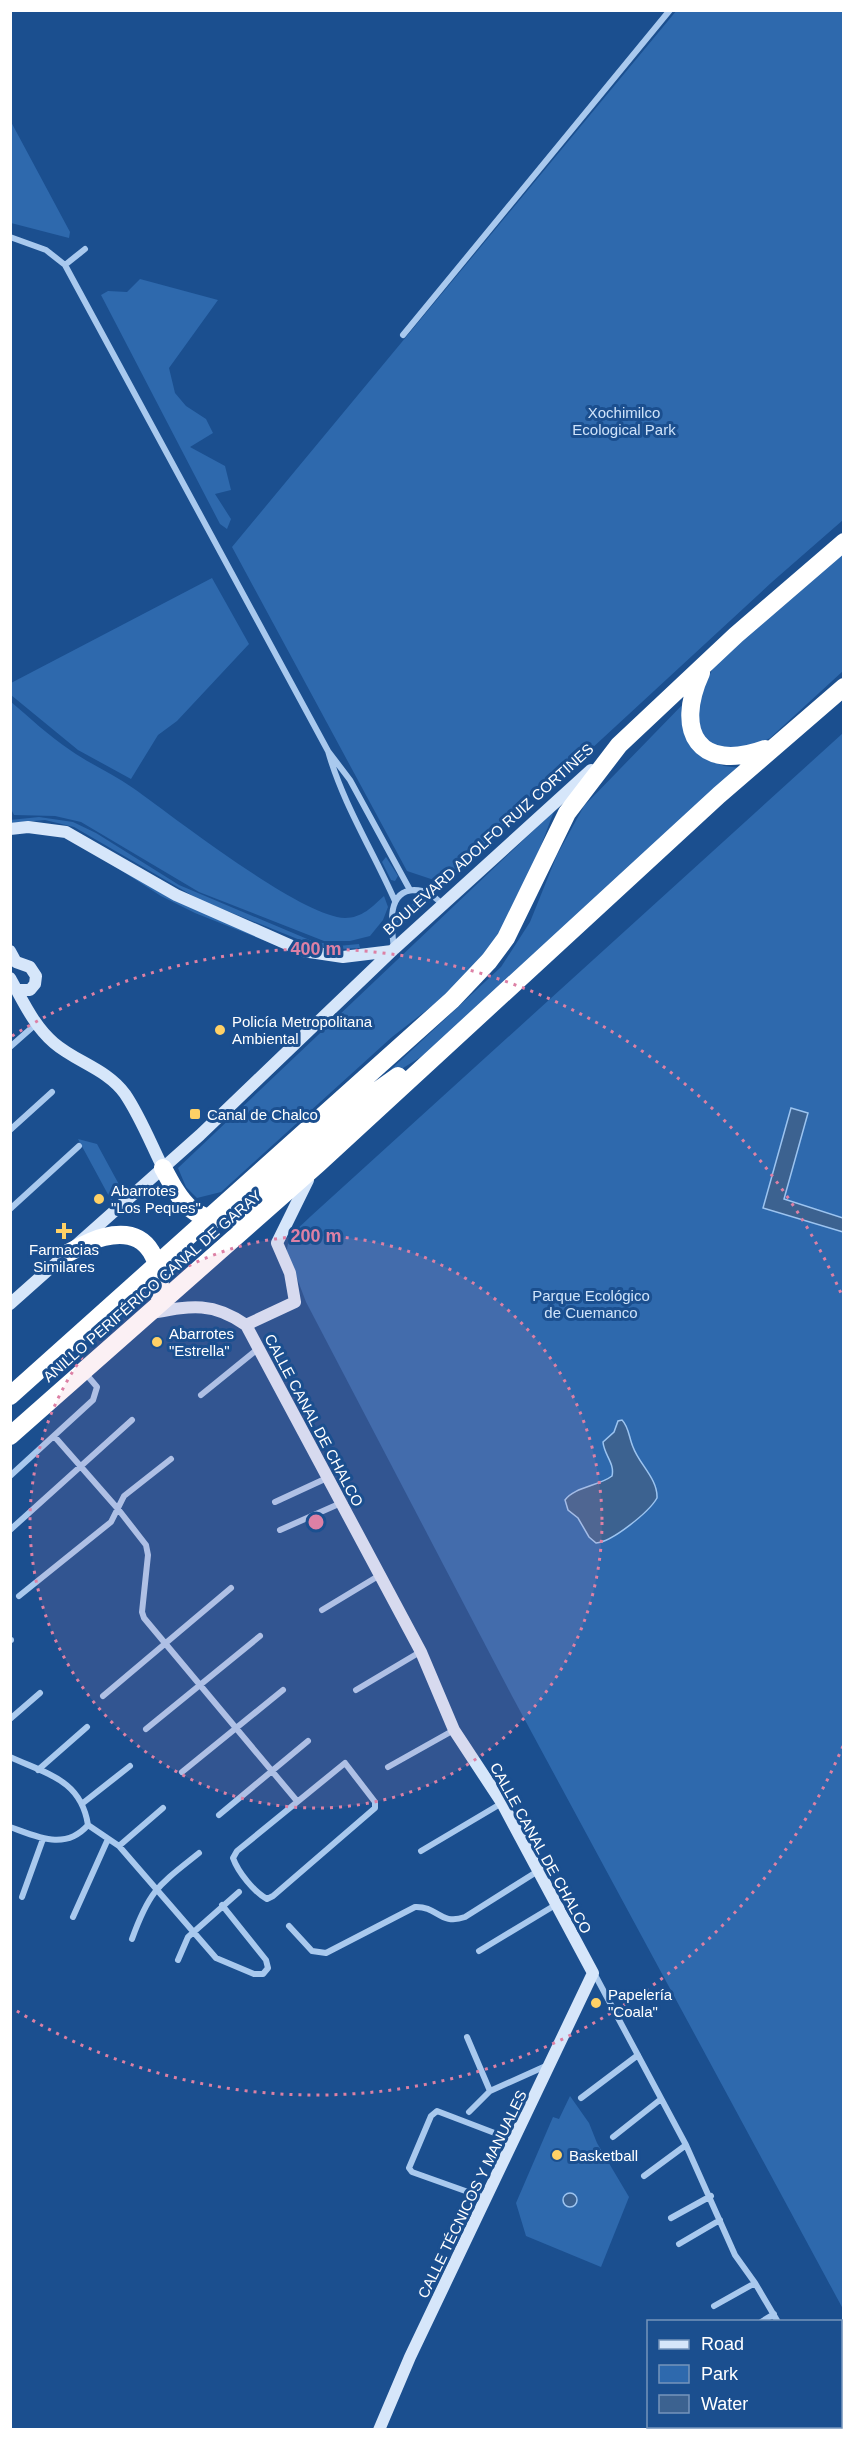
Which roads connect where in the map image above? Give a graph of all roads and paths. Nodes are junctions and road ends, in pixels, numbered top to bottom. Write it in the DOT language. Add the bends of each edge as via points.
graph roads {
  1 [pos="670,10"];
  2 [pos="10,237"];
  3 [pos="85,249"];
  4 [pos="65,265"];
  5 [pos="403,335"];
  6 [pos="843,542"];
  7 [pos="706,663"];
  8 [pos="843,687"];
  9 [pos="619,745"];
  10 [pos="775,745"];
  11 [pos="328,751"];
  12 [pos="10,829"];
  13 [pos="382,840"];
  14 [pos="371,847"];
  15 [pos="410,890"];
  16 [pos="395,901"];
  17 [pos="442,904"];
  18 [pos="393,950"];
  19 [pos="10,951"];
  20 [pos="10,978"];
  21 [pos="17,990"];
  22 [pos="36,1024"];
  23 [pos="451,1039"];
  24 [pos="10,1047"];
  25 [pos="52,1092"];
  26 [pos="10,1130"];
  27 [pos="80,1146"];
  28 [pos="318,1164"];
  29 [pos="163,1168"];
  30 [pos="10,1209"];
  31 [pos="66,1254"];
  32 [pos="10,1304"];
  33 [pos="154,1308"];
  34 [pos="251,1324"];
  35 [pos="259,1348"];
  36 [pos="83,1371"];
  37 [pos="201,1395"];
  38 [pos="10,1396"];
  39 [pos="132,1420"];
  40 [pos="10,1436"];
  41 [pos="54,1436"];
  42 [pos="171,1459"];
  43 [pos="81,1467"];
  44 [pos="10,1476"];
  45 [pos="327,1478"];
  46 [pos="275,1502"];
  47 [pos="341,1503"];
  48 [pos="118,1509"];
  49 [pos="10,1530"];
  50 [pos="280,1530"];
  51 [pos="380,1575"];
  52 [pos="231,1588"];
  53 [pos="19,1596"];
  54 [pos="322,1610"];
  55 [pos="260,1636"];
  56 [pos="165,1643"];
  57 [pos="422,1652"];
  58 [pos="201,1686"];
  59 [pos="283,1690"];
  60 [pos="356,1690"];
  61 [pos="40,1693"];
  62 [pos="103,1696"];
  63 [pos="10,1719"];
  64 [pos="87,1727"];
  65 [pos="237,1728"];
  66 [pos="146,1729"];
  67 [pos="454,1730"];
  68 [pos="308,1741"];
  69 [pos="10,1757"];
  70 [pos="130,1766"];
  71 [pos="388,1767"];
  72 [pos="38,1770"];
  73 [pos="273,1771"];
  74 [pos="182,1772"];
  75 [pos="297,1801"];
  76 [pos="83,1803"];
  77 [pos="502,1803"];
  78 [pos="163,1808"];
  79 [pos="219,1815"];
  80 [pos="88,1825"];
  81 [pos="10,1827"];
  82 [pos="43,1839"];
  83 [pos="108,1839"];
  84 [pos="119,1846"];
  85 [pos="422,1851"];
  86 [pos="199,1853"];
  87 [pos="539,1871"];
  88 [pos="156,1888"];
  89 [pos="239,1892"];
  90 [pos="22,1897"];
  91 [pos="557,1904"];
  92 [pos="222,1905"];
  93 [pos="73,1917"];
  94 [pos="289,1926"];
  95 [pos="194,1932"];
  96 [pos="132,1938"];
  97 [pos="479,1951"];
  98 [pos="178,1960"];
  99 [pos="593,1973"];
  100 [pos="467,2037"];
  101 [pos="638,2055"];
  102 [pos="552,2064"];
  103 [pos="490,2091"];
  104 [pos="581,2098"];
  105 [pos="661,2099"];
  106 [pos="469,2112"];
  107 [pos="613,2137"];
  108 [pos="513,2140"];
  109 [pos="686,2145"];
  110 [pos="644,2176"];
  111 [pos="711,2196"];
  112 [pos="485,2198"];
  113 [pos="671,2218"];
  114 [pos="720,2220"];
  115 [pos="679,2244"];
  116 [pos="755,2283"];
  117 [pos="714,2306"];
  118 [pos="774,2314"];
  119 [pos="764,2320"];
  120 [pos="777,2320"];
  121 [pos="379,2430"];
  1 -- 5 [label="street"];
  2 -- 4 [label="street" via="46,250"];
  3 -- 4 [label="street"];
  4 -- 11 [label="street"];
  6 -- 7 [label="highway, BOULEVARD ADOLFO RUIZ CORTINES"];
  7 -- 9 [label="highway, BOULEVARD ADOLFO RUIZ CORTINES"];
  7 -- 10 [label="highway" via="691,694 689,712 689,724 702,746 712,753 744,757"];
  8 -- 10 [label="highway"];
  9 -- 17 [label="street, BOULEVARD ADOLFO RUIZ CORTINES"];
  9 -- 38 [label="highway" via="567,813 501,945 452,1000"];
  10 -- 23 [label="highway"];
  11 -- 13 [label="street" via="350,780"];
  11 -- 14 [label="street" via="338,786"];
  12 -- 18 [label="street" via="50,828 81,838 176,895 303,951 343,957"];
  13 -- 14 [label="street"];
  13 -- 15 [label="street"];
  14 -- 16 [label="street"];
  15 -- 16 [label="street"];
  15 -- 17 [label="street" via="432,894"];
  16 -- 18 [label="street"];
  17 -- 18 [label="street, BOULEVARD ADOLFO RUIZ CORTINES"];
  18 -- 29 [label="street, BOULEVARD ADOLFO RUIZ CORTINES"];
  19 -- 21 [label="street" via="16,962 30,967 36,976 30,990"];
  20 -- 21 [label="street"];
  21 -- 22 [label="street"];
  22 -- 24 [label="street"];
  22 -- 29 [label="street" via="76,1060 105,1073 125,1094"];
  23 -- 28 [label="highway"];
  23 -- 29 [label="highway" via="357,1105 236,1217 205,1217 191,1210 180,1199"];
  25 -- 26 [label="street"];
  27 -- 30 [label="street"];
  28 -- 33 [label="highway, ANILLO PERIFÉRICO CANAL DE GARAY"];
  28 -- 34 [label="street, CALLE CANAL DE CHALCO" via="277,1243 290,1273 295,1302"];
  29 -- 31 [label="street"];
  31 -- 32 [label="street"];
  31 -- 33 [label="highway" via="103,1237 132,1237 145,1244 154,1254 162,1278"];
  33 -- 34 [label="street, CALLE CANAL DE CHALCO" via="213,1308"];
  33 -- 36 [label="highway, ANILLO PERIFÉRICO CANAL DE GARAY"];
  34 -- 35 [label="street, CALLE CANAL DE CHALCO"];
  35 -- 37 [label="street"];
  35 -- 45 [label="street, CALLE CANAL DE CHALCO"];
  36 -- 40 [label="highway, ANILLO PERIFÉRICO CANAL DE GARAY"];
  36 -- 41 [label="street" via="97,1387 97,1393"];
  39 -- 43 [label="street"];
  41 -- 43 [label="street"];
  41 -- 44 [label="street"];
  42 -- 48 [label="street" via="124,1496"];
  43 -- 48 [label="street"];
  43 -- 49 [label="street"];
  45 -- 46 [label="street"];
  45 -- 47 [label="street, CALLE CANAL DE CHALCO"];
  47 -- 50 [label="street"];
  47 -- 51 [label="street, CALLE CANAL DE CHALCO"];
  48 -- 53 [label="street" via="111,1522"];
  48 -- 56 [label="street" via="147,1547 143,1616"];
  51 -- 54 [label="street"];
  51 -- 57 [label="street, CALLE CANAL DE CHALCO"];
  52 -- 56 [label="street"];
  55 -- 58 [label="street"];
  56 -- 58 [label="street"];
  56 -- 62 [label="street"];
  57 -- 60 [label="street"];
  57 -- 67 [label="street, CALLE CANAL DE CHALCO"];
  58 -- 65 [label="street"];
  58 -- 66 [label="street"];
  59 -- 65 [label="street"];
  61 -- 63 [label="street"];
  64 -- 72 [label="street"];
  65 -- 73 [label="street"];
  65 -- 74 [label="street"];
  67 -- 71 [label="street"];
  67 -- 77 [label="street, CALLE CANAL DE CHALCO"];
  68 -- 73 [label="street"];
  69 -- 72 [label="street"];
  70 -- 76 [label="street"];
  72 -- 76 [label="street" via="67,1785"];
  73 -- 75 [label="street"];
  73 -- 79 [label="street"];
  75 -- 75 [label="street" via="233,1858 236,1867 267,1899 375,1808 375,1802 345,1763"];
  76 -- 80 [label="street"];
  77 -- 85 [label="street"];
  77 -- 87 [label="street, CALLE CANAL DE CHALCO"];
  78 -- 84 [label="street"];
  80 -- 82 [label="street" via="63,1840"];
  80 -- 83 [label="street"];
  81 -- 82 [label="street"];
  82 -- 90 [label="street"];
  83 -- 84 [label="street"];
  83 -- 93 [label="street"];
  84 -- 88 [label="street"];
  86 -- 88 [label="street"];
  87 -- 91 [label="street, CALLE CANAL DE CHALCO"];
  87 -- 94 [label="street" via="453,1922 415,1907 326,1953 312,1952"];
  88 -- 95 [label="street"];
  88 -- 96 [label="street"];
  89 -- 92 [label="street"];
  91 -- 97 [label="street"];
  91 -- 99 [label="street, CALLE CANAL DE CHALCO"];
  92 -- 95 [label="street"];
  92 -- 95 [label="street" via="266,1960 268,1968 263,1974 216,1958"];
  95 -- 98 [label="street" via="183,1944"];
  99 -- 101 [label="street, CALLE CANAL DE CHALCO"];
  99 -- 102 [label="street, CALLE TÉCNICOS Y MANUALES"];
  100 -- 103 [label="street"];
  101 -- 104 [label="street"];
  101 -- 105 [label="street, CALLE CANAL DE CHALCO"];
  102 -- 103 [label="street"];
  102 -- 108 [label="street, CALLE TÉCNICOS Y MANUALES"];
  103 -- 106 [label="street"];
  105 -- 107 [label="street"];
  105 -- 109 [label="street, CALLE CANAL DE CHALCO"];
  108 -- 112 [label="street, CALLE TÉCNICOS Y MANUALES"];
  108 -- 112 [label="street" via="437,2111 430,2116 409,2168"];
  109 -- 110 [label="street"];
  109 -- 111 [label="street, CALLE CANAL DE CHALCO"];
  111 -- 113 [label="street"];
  111 -- 114 [label="street, CALLE CANAL DE CHALCO"];
  112 -- 121 [label="street, CALLE TÉCNICOS Y MANUALES"];
  114 -- 115 [label="street"];
  114 -- 116 [label="street, CALLE CANAL DE CHALCO" via="735,2255"];
  116 -- 117 [label="street"];
  116 -- 118 [label="street, CALLE CANAL DE CHALCO"];
  118 -- 119 [label="street"];
  118 -- 120 [label="street, CALLE CANAL DE CHALCO"];
}
